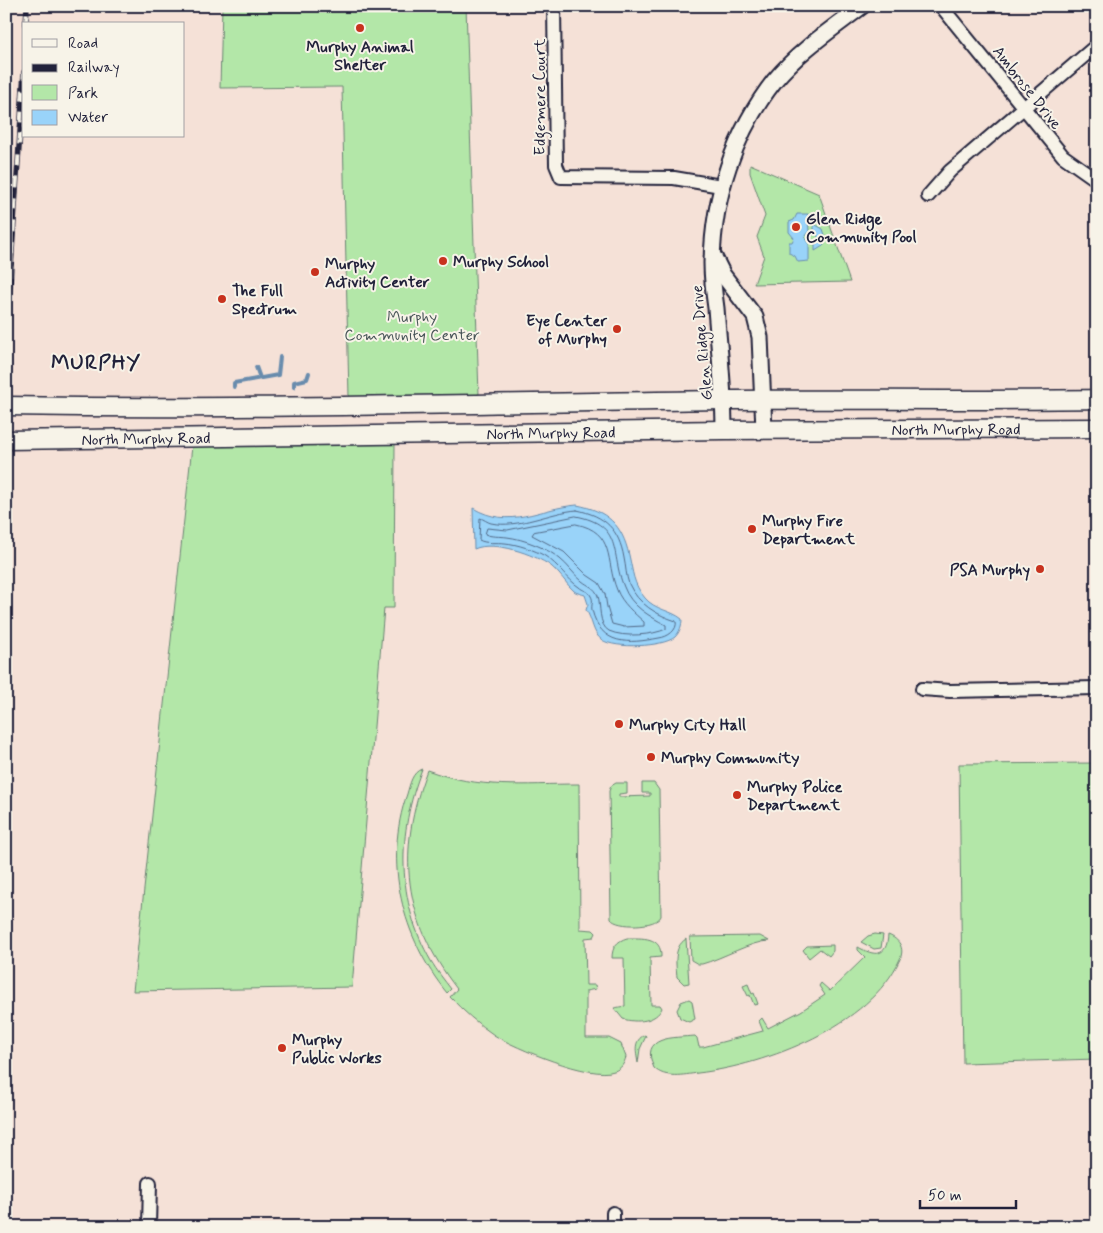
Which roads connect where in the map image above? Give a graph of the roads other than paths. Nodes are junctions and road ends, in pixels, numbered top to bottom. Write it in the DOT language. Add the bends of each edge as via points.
graph roads {
  1 [pos="554,6"];
  2 [pos="862,6"];
  3 [pos="941,6"];
  4 [pos="1097,45"];
  5 [pos="1024,107"];
  6 [pos="1097,180"];
  7 [pos="721,186"];
  8 [pos="928,196"];
  9 [pos="712,253"];
  10 [pos="1097,399"];
  11 [pos="724,400"];
  12 [pos="764,400"];
  13 [pos="444,405"];
  14 [pos="6,406"];
  15 [pos="1097,428"];
  16 [pos="724,430"];
  17 [pos="764,430"];
  18 [pos="435,433"];
  19 [pos="453,433"];
  20 [pos="6,440"];
  21 [pos="1097,688"];
  22 [pos="922,689"];
  23 [pos="150,1183"];
  24 [pos="613,1213"];
  25 [pos="149,1227"];
  26 [pos="613,1227"];
  1 -- 7 [label="street, Edgemere Court" via="556,165 561,177 674,178"];
  2 -- 7 [label="street, Glen Ridge Drive" via="811,45 776,79 749,119"];
  3 -- 5 [label="street, Ambrose Drive"];
  4 -- 5 [label="street"];
  5 -- 6 [label="street, Ambrose Drive" via="1062,156"];
  5 -- 8 [label="street" via="950,171"];
  7 -- 9 [label="street, Glen Ridge Drive"];
  9 -- 11 [label="street, Glen Ridge Drive"];
  9 -- 12 [label="street, Glen Ridge Drive" via="723,275 755,318 760,337"];
  10 -- 12 [label="main road, North Murphy Road"];
  11 -- 12 [label="main road, North Murphy Road"];
  11 -- 13 [label="main road, North Murphy Road"];
  11 -- 16 [label="street, Glen Ridge Drive"];
  12 -- 17 [label="street, Glen Ridge Drive"];
  13 -- 14 [label="main road, North Murphy Road"];
  13 -- 18 [label="main road"];
  13 -- 19 [label="main road"];
  15 -- 17 [label="main road, North Murphy Road"];
  16 -- 17 [label="main road, North Murphy Road"];
  16 -- 19 [label="main road, North Murphy Road"];
  18 -- 19 [label="main road, North Murphy Road"];
  18 -- 20 [label="main road, North Murphy Road"];
  21 -- 22 [label="street"];
  23 -- 25 [label="street"];
  24 -- 26 [label="street"];
}
